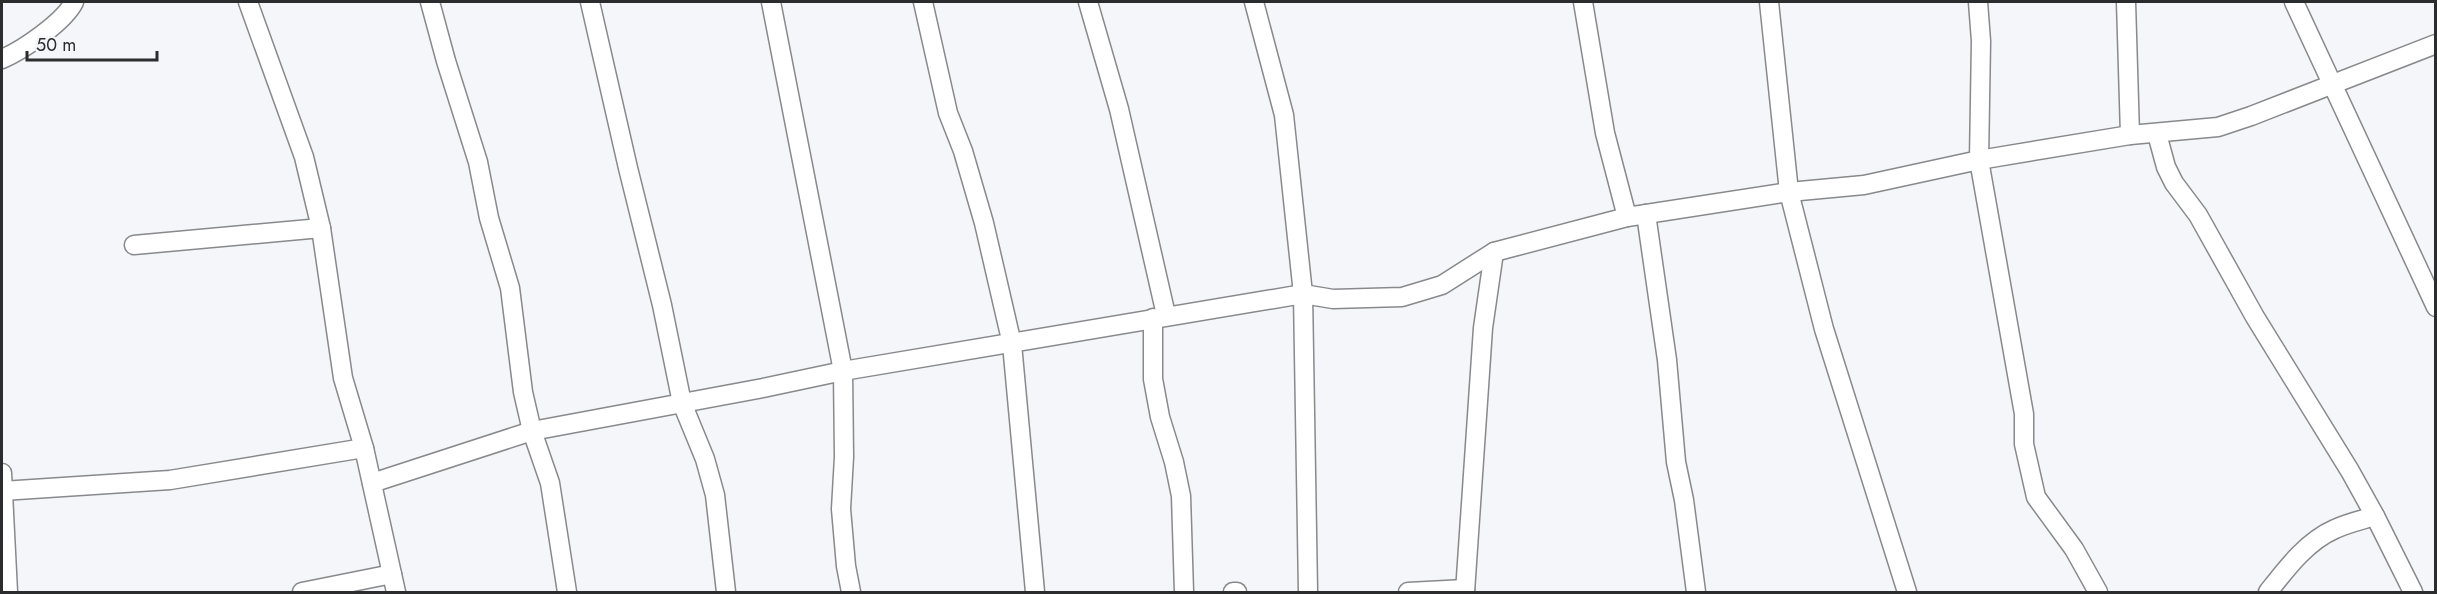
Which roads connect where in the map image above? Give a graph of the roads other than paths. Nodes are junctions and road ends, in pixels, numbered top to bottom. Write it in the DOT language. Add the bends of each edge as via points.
graph roads {
  1 [pos="74,2"];
  2 [pos="248,2"];
  3 [pos="430,2"];
  4 [pos="590,2"];
  5 [pos="771,2"];
  6 [pos="922,2"];
  7 [pos="1088,2"];
  8 [pos="1254,2"];
  9 [pos="1583,2"];
  10 [pos="1769,2"];
  11 [pos="1978,2"];
  12 [pos="2126,2"];
  13 [pos="2294,2"];
  14 [pos="2436,44"];
  15 [pos="2,59"];
  16 [pos="2332,85"];
  17 [pos="2157,134"];
  18 [pos="2130,135"];
  19 [pos="1979,160"];
  20 [pos="1789,192"];
  21 [pos="1646,214"];
  22 [pos="1627,217"];
  23 [pos="321,228"];
  24 [pos="134,245"];
  25 [pos="1494,252"];
  26 [pos="1303,294"];
  27 [pos="2436,307"];
  28 [pos="1160,316"];
  29 [pos="1012,344"];
  30 [pos="843,371"];
  31 [pos="682,403"];
  32 [pos="532,431"];
  33 [pos="364,448"];
  34 [pos="372,483"];
  35 [pos="2,485"];
  36 [pos="2375,516"];
  37 [pos="392,574"];
  38 [pos="1465,591"];
  39 [pos="1901,591"];
  40 [pos="8,592"];
  41 [pos="302,592"];
  42 [pos="396,592"];
  43 [pos="567,592"];
  44 [pos="726,592"];
  45 [pos="851,592"];
  46 [pos="1035,592"];
  47 [pos="1184,592"];
  48 [pos="1308,592"];
  49 [pos="1408,592"];
  50 [pos="1696,592"];
  51 [pos="2098,592"];
  52 [pos="2268,592"];
  53 [pos="2413,592"];
  1 -- 15 [label="street" via="42,34"];
  2 -- 23 [label="street" via="304,157"];
  3 -- 32 [label="street" via="478,162 489,218 510,288"];
  4 -- 31 [label="street"];
  5 -- 30 [label="street"];
  6 -- 29 [label="street" via="948,113 984,223"];
  7 -- 28 [label="street" via="1119,109"];
  8 -- 26 [label="street" via="1284,115"];
  9 -- 22 [label="street" via="1605,133"];
  10 -- 20 [label="street"];
  11 -- 19 [label="street"];
  12 -- 18 [label="street"];
  13 -- 16 [label="street"];
  14 -- 16 [label="street"];
  16 -- 17 [label="street" via="2218,127"];
  16 -- 27 [label="street"];
  17 -- 18 [label="street"];
  17 -- 36 [label="street" via="2174,183 2198,215"];
  18 -- 19 [label="street"];
  19 -- 20 [label="street" via="1864,185"];
  19 -- 51 [label="street" via="2036,497 2074,549"];
  20 -- 21 [label="street"];
  20 -- 39 [label="street" via="1824,329"];
  21 -- 22 [label="street"];
  21 -- 50 [label="street"];
  22 -- 25 [label="street"];
  23 -- 24 [label="street"];
  23 -- 33 [label="street" via="343,378"];
  25 -- 26 [label="street" via="1442,285 1402,297 1334,299"];
  25 -- 38 [label="street" via="1483,328"];
  26 -- 28 [label="street"];
  26 -- 48 [label="street"];
  28 -- 29 [label="street"];
  28 -- 47 [label="street" via="1153,379 1181,496"];
  29 -- 30 [label="street"];
  29 -- 46 [label="street"];
  30 -- 31 [label="street"];
  30 -- 45 [label="street" via="841,509"];
  31 -- 32 [label="street"];
  31 -- 44 [label="street" via="715,495"];
  32 -- 34 [label="street"];
  32 -- 43 [label="street" via="550,483"];
  33 -- 34 [label="street"];
  33 -- 35 [label="street" via="170,480"];
  34 -- 37 [label="street"];
  35 -- 40 [label="street"];
  36 -- 52 [label="street" via="2334,530 2316,541"];
  36 -- 53 [label="street"];
  37 -- 41 [label="street"];
  37 -- 42 [label="street"];
  38 -- 49 [label="street"];
}
